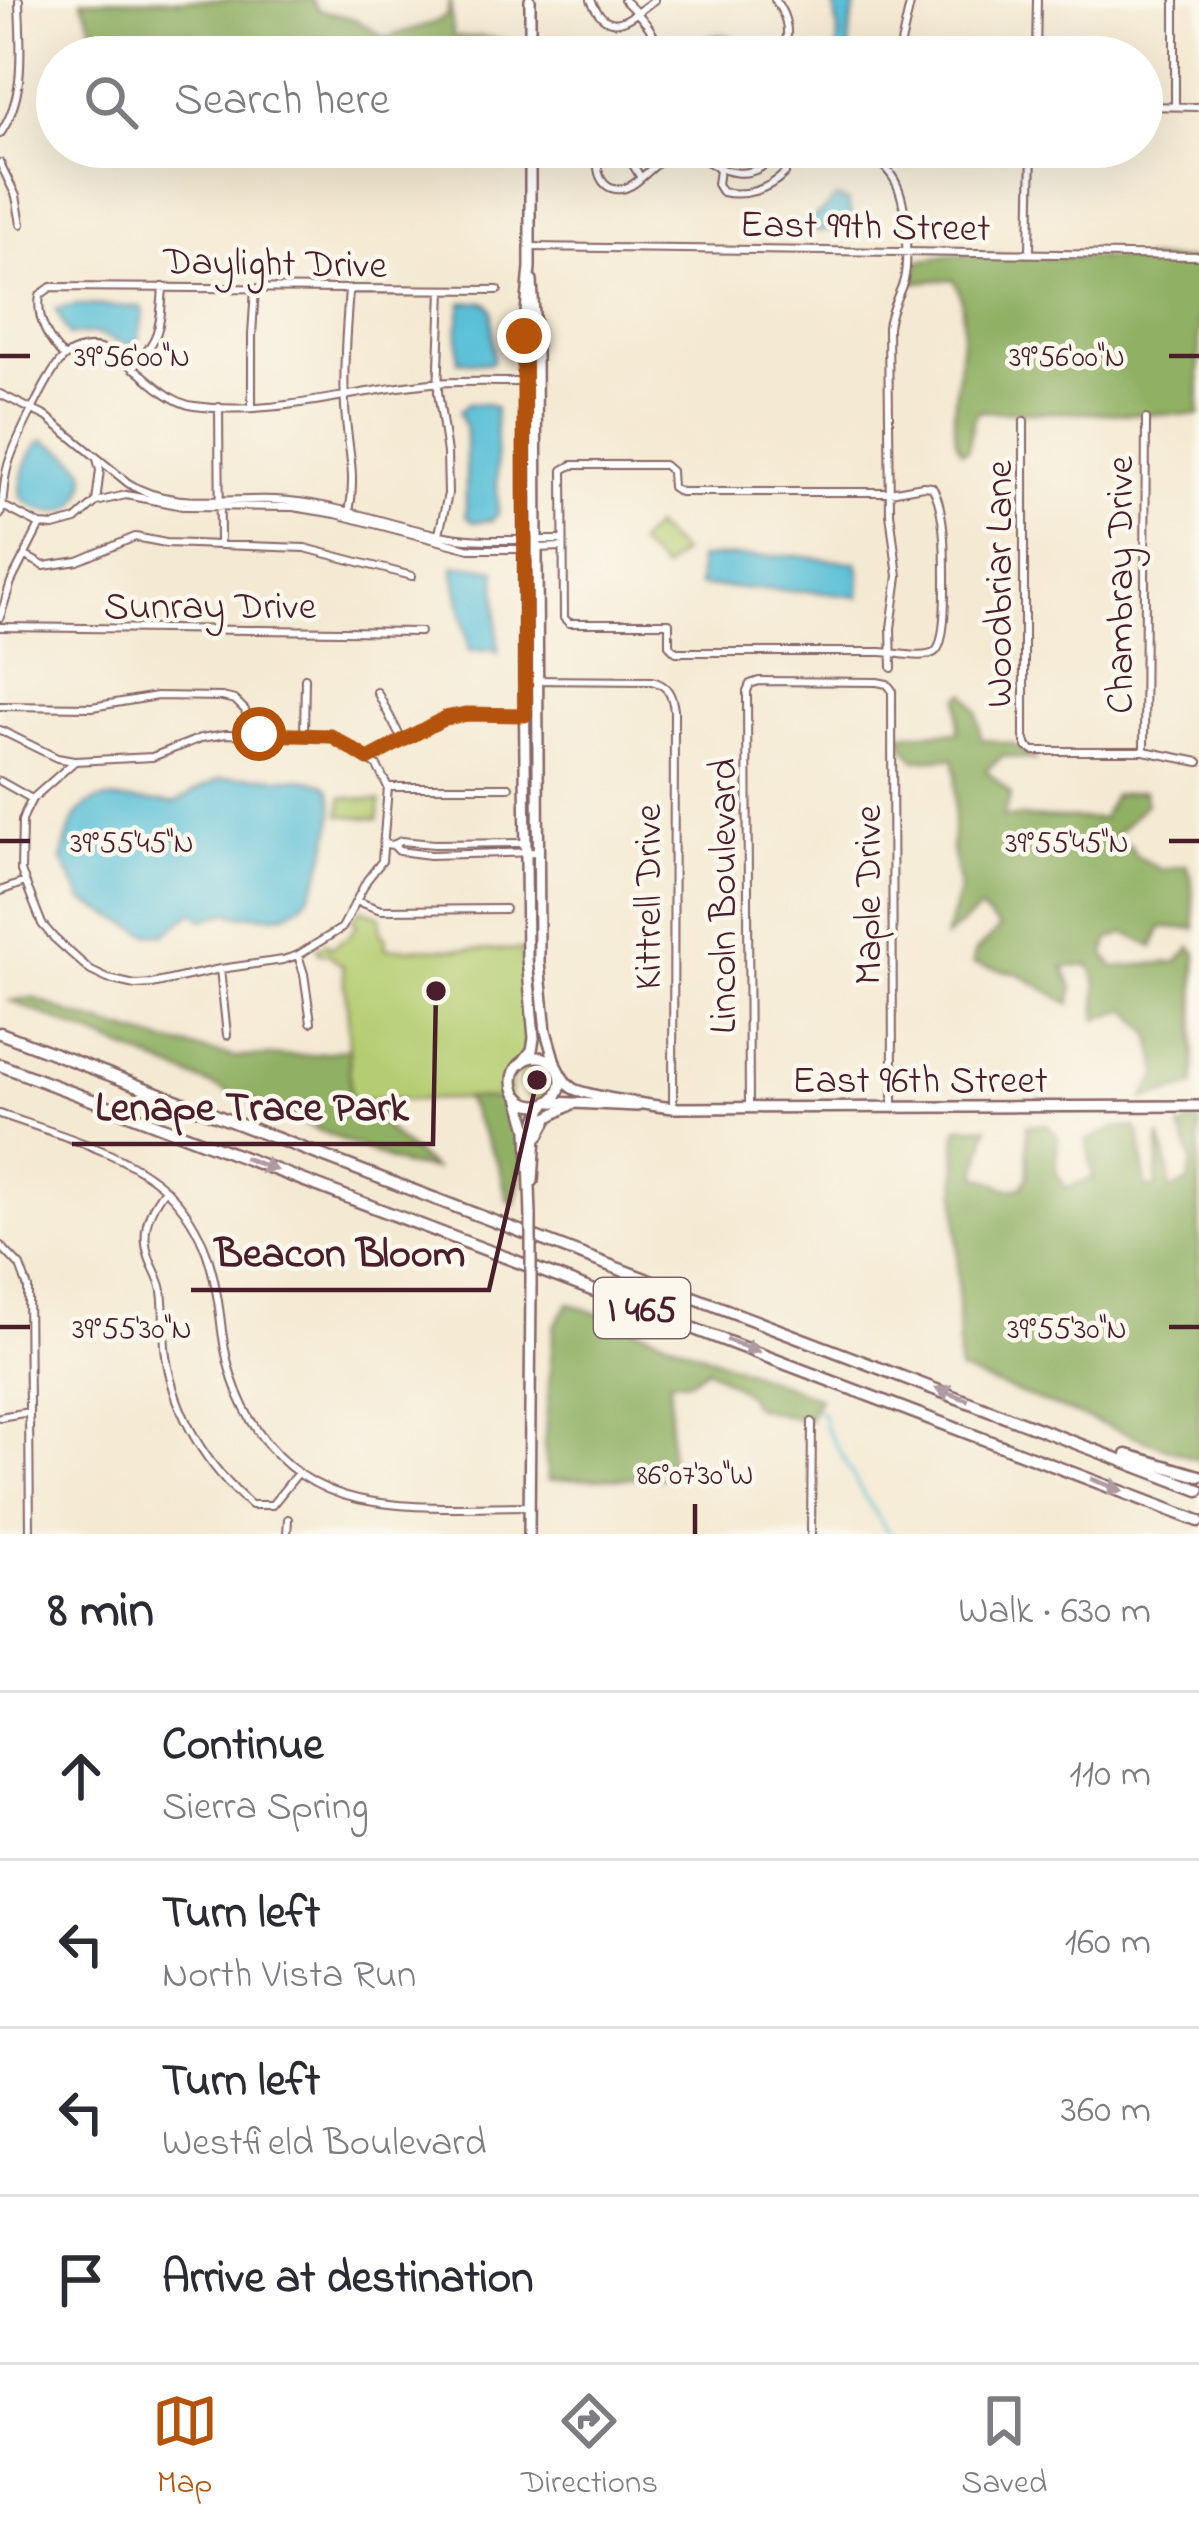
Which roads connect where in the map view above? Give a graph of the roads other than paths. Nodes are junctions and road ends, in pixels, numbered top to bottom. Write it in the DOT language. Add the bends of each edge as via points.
graph roads {
  1 [pos="19,0"];
  2 [pos="530,0"];
  3 [pos="591,0"];
  4 [pos="624,0"];
  5 [pos="654,0"];
  6 [pos="775,0"];
  7 [pos="911,0"];
  8 [pos="1037,0"];
  9 [pos="1175,0"];
  10 [pos="638,13"];
  11 [pos="530,36"];
  12 [pos="654,36"];
  13 [pos="788,36"];
  14 [pos="903,36"];
  15 [pos="1036,36"];
  16 [pos="1163,106"];
  17 [pos="1175,106"];
  18 [pos="1199,107"];
  19 [pos="0,134"];
  20 [pos="0,163"];
  21 [pos="530,168"];
  22 [pos="598,168"];
  23 [pos="635,168"];
  24 [pos="652,168"];
  25 [pos="715,168"];
  26 [pos="757,168"];
  27 [pos="785,168"];
  28 [pos="1032,168"];
  29 [pos="887,169"];
  30 [pos="718,170"];
  31 [pos="641,178"];
  32 [pos="21,224"];
  33 [pos="530,247"];
  34 [pos="906,251"];
  35 [pos="1030,253"];
  36 [pos="1199,256"];
  37 [pos="530,267"];
  38 [pos="163,287"];
  39 [pos="255,288"];
  40 [pos="350,290"];
  41 [pos="442,290"];
  42 [pos="498,290"];
  43 [pos="64,357"];
  44 [pos="133,368"];
  45 [pos="524,382"];
  46 [pos="438,383"];
  47 [pos="0,394"];
  48 [pos="345,398"];
  49 [pos="219,407"];
  50 [pos="252,407"];
  51 [pos="34,409"];
  52 [pos="1146,419"];
  53 [pos="1024,421"];
  54 [pos="97,459"];
  55 [pos="890,493"];
  56 [pos="97,502"];
  57 [pos="219,504"];
  58 [pos="1,510"];
  59 [pos="349,514"];
  60 [pos="40,525"];
  61 [pos="438,538"];
  62 [pos="563,543"];
  63 [pos="220,544"];
  64 [pos="530,544"];
  65 [pos="26,556"];
  66 [pos="412,576"];
  67 [pos="0,617"];
  68 [pos="0,627"];
  69 [pos="420,632"];
  70 [pos="892,652"];
  71 [pos="892,668"];
  72 [pos="305,678"];
  73 [pos="525,680"];
  74 [pos="537,680"];
  75 [pos="887,684"];
  76 [pos="376,692"];
  77 [pos="0,706"];
  78 [pos="525,715"];
  79 [pos="0,730"];
  80 [pos="251,734"];
  81 [pos="304,735"];
  82 [pos="402,740"];
  83 [pos="1144,751"];
  84 [pos="368,759"];
  85 [pos="75,761"];
  86 [pos="1199,762"];
  87 [pos="0,781"];
  88 [pos="388,787"];
  89 [pos="509,787"];
  90 [pos="32,799"];
  91 [pos="389,845"];
  92 [pos="532,848"];
  93 [pos="25,882"];
  94 [pos="0,892"];
  95 [pos="356,901"];
  96 [pos="505,909"];
  97 [pos="298,955"];
  98 [pos="220,969"];
  99 [pos="311,1022"];
  100 [pos="0,1033"];
  101 [pos="227,1035"];
  102 [pos="522,1063"];
  103 [pos="0,1065"];
  104 [pos="558,1069"];
  105 [pos="519,1096"];
  106 [pos="547,1102"];
  107 [pos="576,1102"];
  108 [pos="642,1105"];
  109 [pos="1199,1106"];
  110 [pos="673,1108"];
  111 [pos="893,1108"];
  112 [pos="749,1109"];
  113 [pos="0,1114"];
  114 [pos="536,1142"];
  115 [pos="532,1186"];
  116 [pos="165,1189"];
  117 [pos="0,1245"];
  118 [pos="28,1412"];
  119 [pos="0,1418"];
  120 [pos="812,1422"];
  121 [pos="1061,1435"];
  122 [pos="298,1473"];
  123 [pos="1199,1476"];
  124 [pos="1199,1490"];
  125 [pos="530,1507"];
  126 [pos="288,1519"];
  127 [pos="1199,1521"];
  128 [pos="30,1534"];
  129 [pos="286,1534"];
  130 [pos="529,1534"];
  131 [pos="811,1534"];
  1 -- 19 [label="street" via="19,91"];
  2 -- 11 [label="main road"];
  3 -- 10 [label="street" via="613,23"];
  4 -- 10 [label="street"];
  5 -- 10 [label="street"];
  6 -- 13 [label="street"];
  7 -- 14 [label="street"];
  8 -- 15 [label="street"];
  9 -- 17 [label="street"];
  10 -- 12 [label="street"];
  16 -- 17 [label="street"];
  17 -- 18 [label="street"];
  20 -- 32 [label="street"];
  21 -- 33 [label="main road"];
  22 -- 31 [label="street" via="608,187 623,190"];
  23 -- 31 [label="street"];
  24 -- 31 [label="street"];
  25 -- 30 [label="street"];
  26 -- 30 [label="street"];
  27 -- 30 [label="street" via="760,190 736,194 722,192"];
  28 -- 35 [label="street"];
  29 -- 34 [label="street" via="904,203"];
  33 -- 34 [label="street, East 99th Street"];
  33 -- 37 [label="main road"];
  34 -- 35 [label="street, East 99th Street"];
  34 -- 55 [label="street" via="888,327"];
  35 -- 36 [label="street, East 99th Street"];
  37 -- 45 [label="main road"];
  37 -- 64 [label="main road"];
  38 -- 39 [label="street, Daylight Drive"];
  38 -- 43 [label="street, Daylight Drive" via="47,284 38,306"];
  38 -- 44 [label="street" via="158,333"];
  39 -- 40 [label="street, Daylight Drive"];
  39 -- 50 [label="street"];
  40 -- 41 [label="street, Daylight Drive"];
  40 -- 48 [label="street"];
  41 -- 42 [label="street, Daylight Drive"];
  41 -- 46 [label="street"];
  43 -- 44 [label="street" via="99,349"];
  43 -- 51 [label="street"];
  44 -- 49 [label="street" via="177,401"];
  45 -- 46 [label="street"];
  45 -- 64 [label="main road"];
  46 -- 48 [label="street"];
  46 -- 61 [label="street" via="448,489"];
  47 -- 51 [label="street"];
  48 -- 50 [label="street"];
  48 -- 59 [label="street" via="354,471"];
  49 -- 50 [label="street"];
  49 -- 57 [label="street"];
  51 -- 54 [label="street"];
  51 -- 58 [label="street" via="8,464"];
  52 -- 83 [label="street, Chambray Drive"];
  53 -- 83 [label="street, Woodbriar Lane" via="1027,747"];
  54 -- 56 [label="street"];
  54 -- 57 [label="street" via="139,490"];
  55 -- 62 [label="street" via="680,492 664,465 572,465 563,470"];
  55 -- 70 [label="street" via="898,576"];
  55 -- 70 [label="street" via="923,486 937,493 945,573 939,646 927,656"];
  56 -- 57 [label="street" via="126,495"];
  56 -- 60 [label="street" via="68,523"];
  57 -- 59 [label="street"];
  57 -- 63 [label="street"];
  58 -- 60 [label="street"];
  59 -- 61 [label="street"];
  60 -- 65 [label="street"];
  61 -- 64 [label="street"];
  62 -- 64 [label="street"];
  62 -- 70 [label="street" via="568,623 669,623 676,652"];
  63 -- 65 [label="street" via="132,537 78,562 44,566"];
  63 -- 66 [label="street" via="305,548"];
  64 -- 73 [label="main road"];
  64 -- 74 [label="main road"];
  65 -- 67 [label="street"];
  68 -- 69 [label="street, Sunray Drive"];
  70 -- 71 [label="street"];
  72 -- 81 [label="street"];
  73 -- 74 [label="street"];
  73 -- 78 [label="main road"];
  74 -- 92 [label="main road"];
  74 -- 110 [label="street, Kittrell Drive" via="645,680 671,696"];
  75 -- 111 [label="street, Maple Drive"];
  75 -- 112 [label="street, Lincoln Boulevard" via="749,684"];
  76 -- 82 [label="street"];
  77 -- 80 [label="street" via="222,697 245,710"];
  78 -- 82 [label="street" via="456,715"];
  78 -- 92 [label="main road"];
  79 -- 85 [label="street"];
  80 -- 81 [label="street"];
  80 -- 85 [label="street" via="201,737 145,758"];
  81 -- 84 [label="street" via="337,738"];
  82 -- 84 [label="street"];
  83 -- 86 [label="street"];
  84 -- 88 [label="street"];
  85 -- 90 [label="street"];
  87 -- 90 [label="street"];
  88 -- 89 [label="street"];
  88 -- 91 [label="street"];
  90 -- 93 [label="street" via="22,821"];
  91 -- 92 [label="street"];
  91 -- 95 [label="street"];
  92 -- 102 [label="main road" via="527,958 534,1038"];
  92 -- 104 [label="main road" via="546,1031"];
  93 -- 94 [label="street"];
  93 -- 98 [label="street" via="48,931 99,976 143,986"];
  95 -- 96 [label="street" via="381,910"];
  95 -- 97 [label="street" via="342,928"];
  97 -- 98 [label="street"];
  97 -- 99 [label="street"];
  98 -- 101 [label="street"];
  121 -- 100 [label="highway, I 465, one-way"];
  102 -- 104 [label="main road" via="541,1058"];
  102 -- 105 [label="main road" via="514,1080"];
  103 -- 127 [label="highway, I 465, one-way"];
  104 -- 106 [label="main road" via="560,1089"];
  104 -- 108 [label="main road, East 96th Street" via="575,1089"];
  105 -- 106 [label="main road"];
  105 -- 115 [label="main road"];
  106 -- 107 [label="main road, East 96th Street"];
  106 -- 114 [label="main road"];
  107 -- 108 [label="main road, East 96th Street"];
  107 -- 114 [label="main road" via="549,1117"];
  108 -- 110 [label="main road, East 96th Street"];
  109 -- 111 [label="main road, East 96th Street"];
  110 -- 112 [label="main road, East 96th Street"];
  111 -- 112 [label="main road, East 96th Street"];
  113 -- 116 [label="street" via="128,1162"];
  114 -- 115 [label="main road"];
  115 -- 125 [label="main road, bridge"];
  116 -- 122 [label="street" via="206,1247 238,1400"];
  116 -- 122 [label="street" via="146,1242 188,1425 216,1472 250,1505 272,1505"];
  117 -- 118 [label="street" via="28,1288"];
  118 -- 119 [label="street"];
  118 -- 128 [label="street"];
  120 -- 131 [label="street"];
  121 -- 123 [label="highway"];
  121 -- 124 [label="highway, I 465"];
  122 -- 125 [label="street" via="373,1502"];
  125 -- 130 [label="main road"];
  126 -- 129 [label="street"];
}
